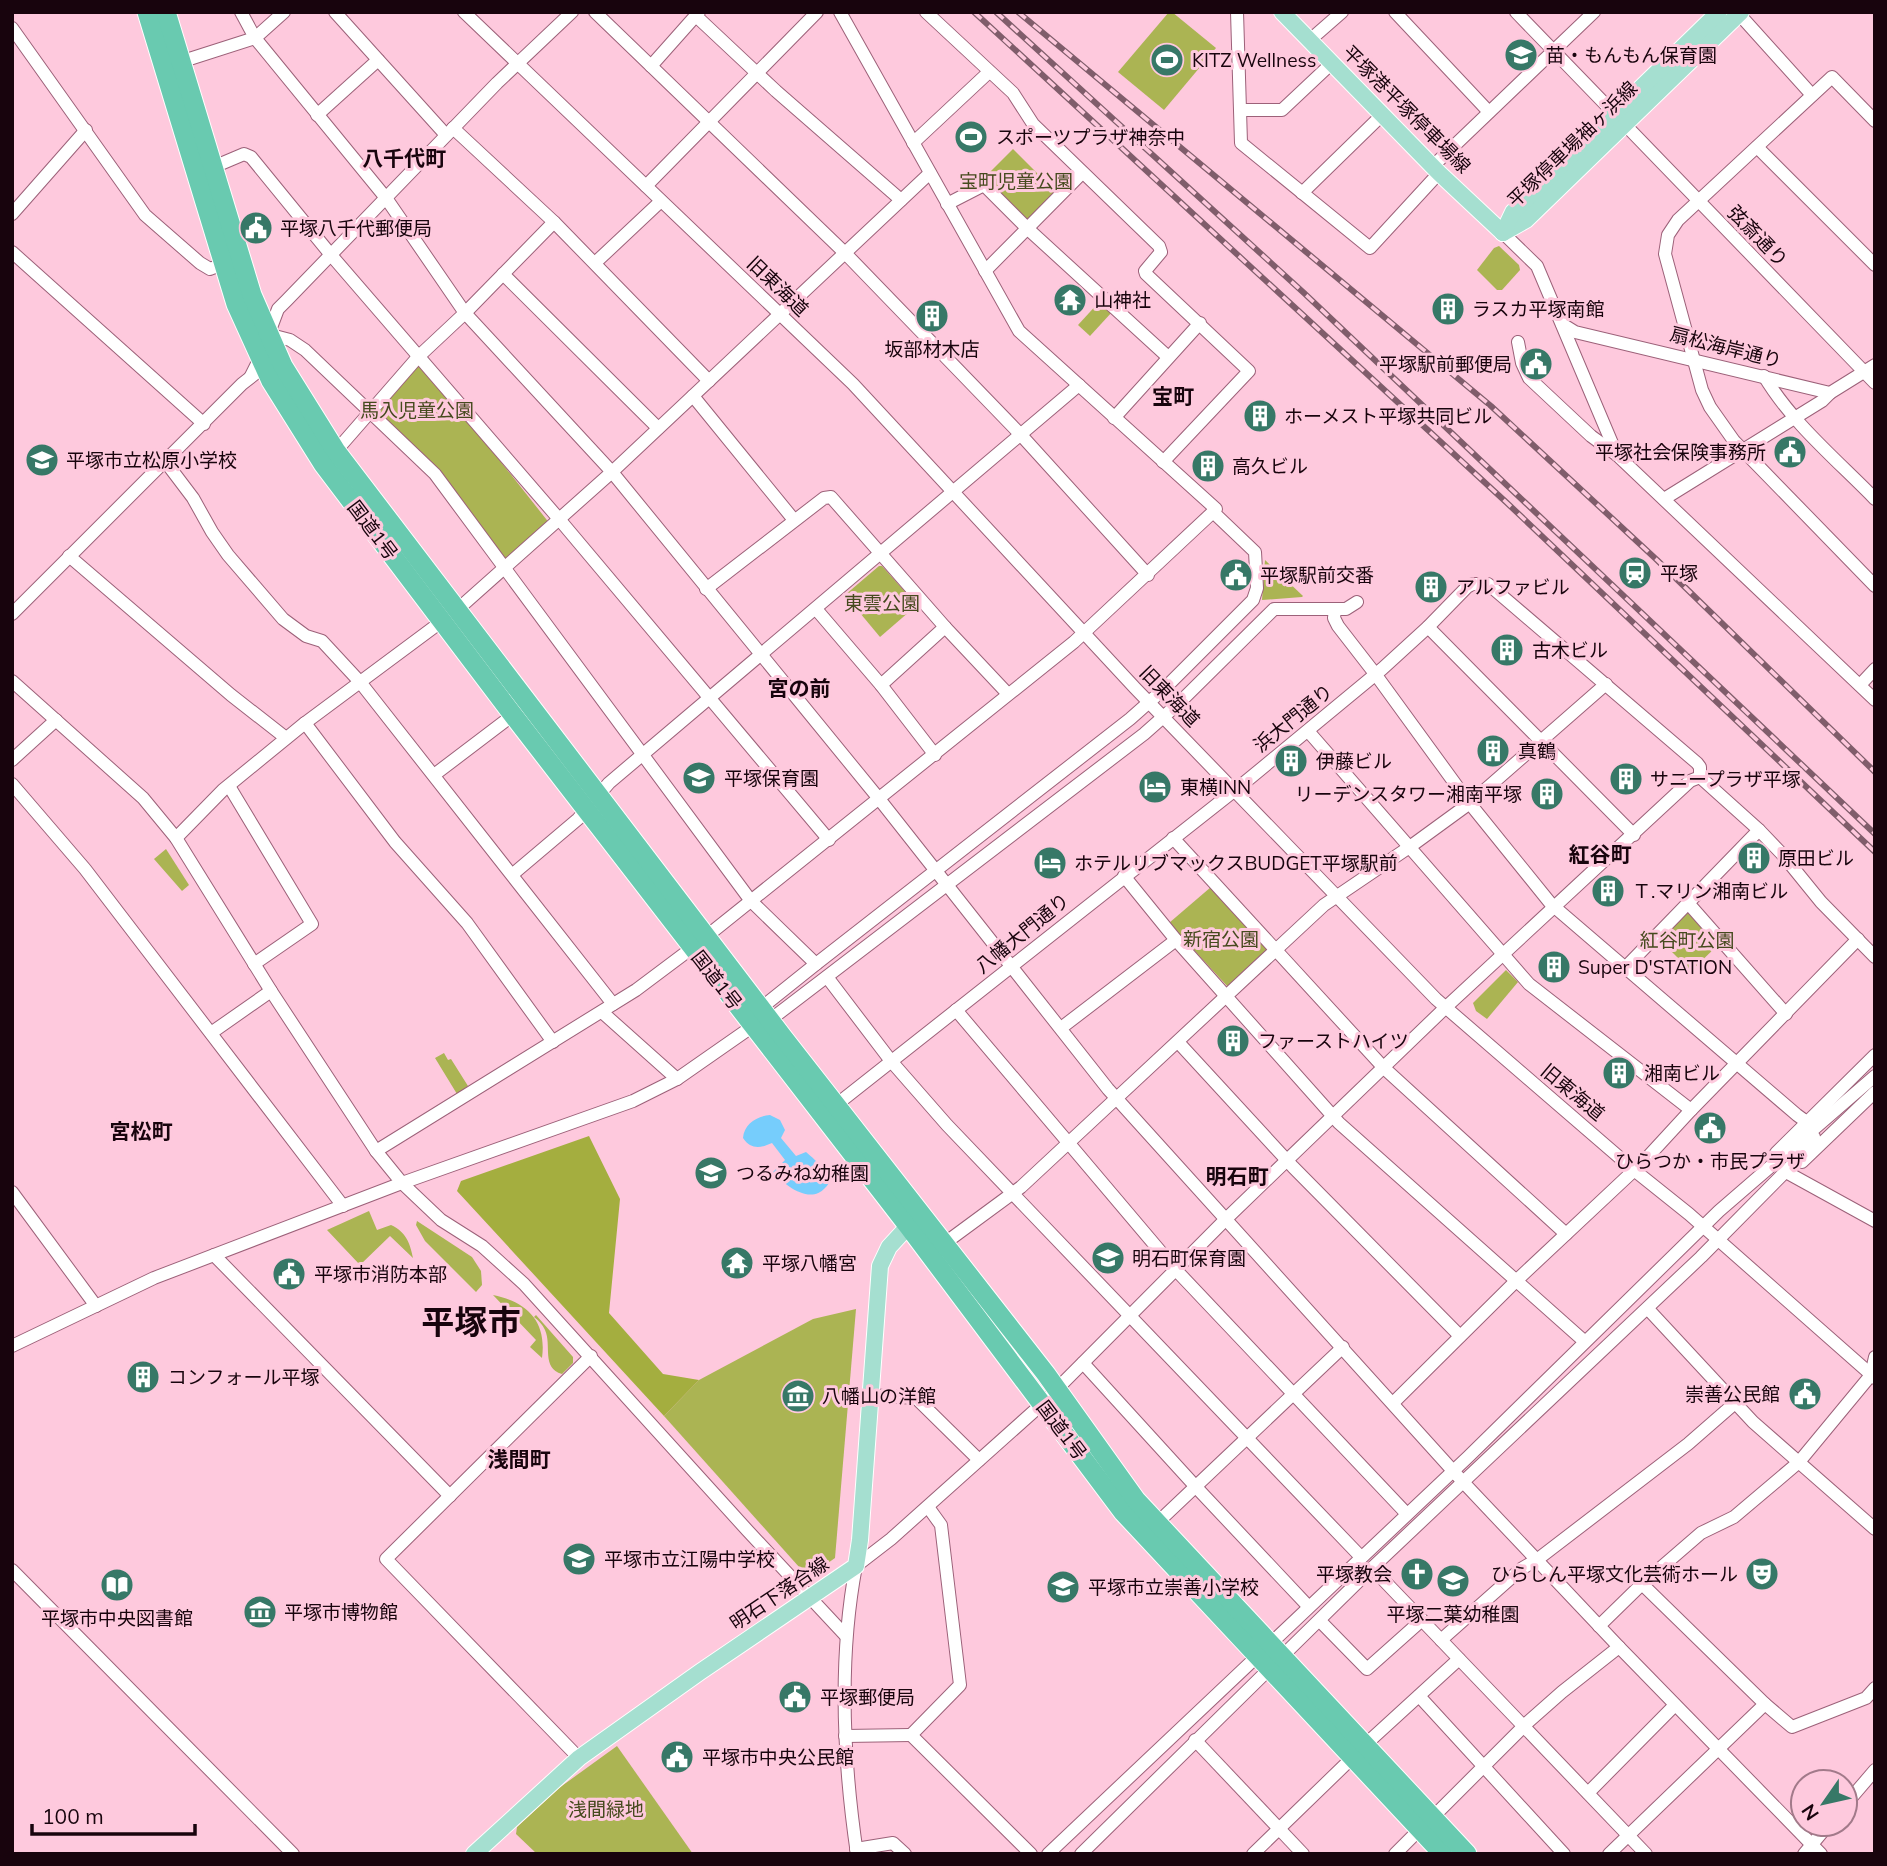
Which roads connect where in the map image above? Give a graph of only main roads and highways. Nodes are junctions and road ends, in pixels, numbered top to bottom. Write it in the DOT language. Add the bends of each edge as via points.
graph roads {
  1 [pos="147,12"];
  2 [pos="166,12"];
  3 [pos="1282,12"];
  4 [pos="1719,12"];
  5 [pos="1740,13"];
  6 [pos="1618,120"];
  7 [pos="1503,233"];
  8 [pos="260,326"];
  9 [pos="265,368"];
  10 [pos="449,615"];
  11 [pos="592,802"];
  12 [pos="761,1018"];
  13 [pos="866,1145"];
  14 [pos="909,1227"];
  15 [pos="945,1244"];
  16 [pos="961,1296"];
  17 [pos="1270,1656"];
  18 [pos="1426,1823"];
  19 [pos="474,1854"];
  20 [pos="1443,1854"];
  21 [pos="1467,1854"];
  1 -- 8 [label="highway, 国道1号" via="223,264"];
  2 -- 8 [label="highway, 国道1号"];
  3 -- 7 [label="main road, 平塚港平塚停車場線"];
  4 -- 6 [label="main road, 平塚停車場袖ヶ浜線"];
  5 -- 6 [label="main road, 平塚停車場袖ヶ浜線"];
  6 -- 7 [label="main road, 平塚停車場袖ヶ浜線" via="1513,212"];
  8 -- 9 [label="highway, 国道1号"];
  8 -- 9 [label="highway, 国道1号"];
  9 -- 10 [label="highway, 国道1号" via="336,451"];
  9 -- 10 [label="highway, 国道1号" via="316,454"];
  10 -- 11 [label="highway, 国道1号"];
  10 -- 11 [label="highway, 国道1号" via="513,715"];
  11 -- 12 [label="highway, 国道1号"];
  12 -- 13 [label="highway, 国道1号"];
  12 -- 14 [label="highway, 国道1号" via="769,1047"];
  13 -- 14 [label="main road" via="912,1217"];
  13 -- 15 [label="highway, 国道1号"];
  14 -- 16 [label="highway, 国道1号"];
  14 -- 19 [label="main road, 明石下落合線" via="889,1247 880,1266 856,1566 579,1758"];
  15 -- 16 [label="highway" via="942,1258 956,1276"];
  15 -- 17 [label="highway, 国道1号" via="1136,1500"];
  16 -- 17 [label="highway, 国道1号" via="1123,1512"];
  17 -- 18 [label="highway, 国道1号"];
  18 -- 20 [label="highway, 国道1号"];
  18 -- 21 [label="highway, 国道1号"];
}
